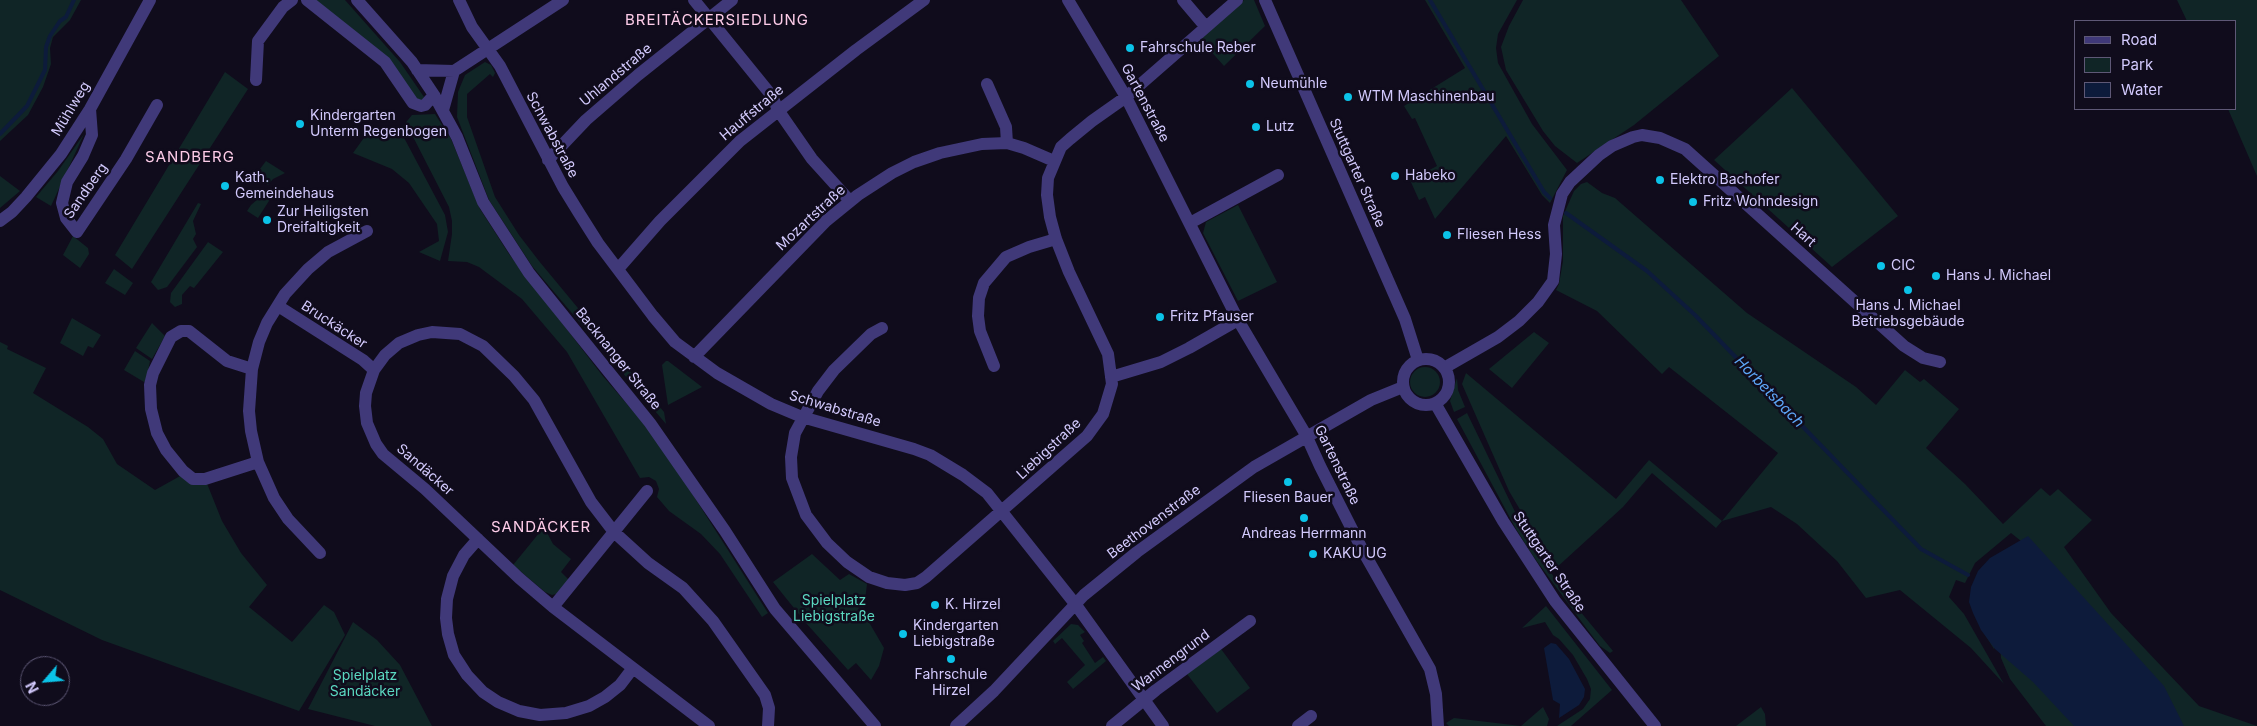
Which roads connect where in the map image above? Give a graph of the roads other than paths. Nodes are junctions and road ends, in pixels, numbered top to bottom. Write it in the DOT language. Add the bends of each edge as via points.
graph roads {
  1 [pos="150,0"];
  2 [pos="292,0"];
  3 [pos="307,0"];
  4 [pos="357,0"];
  5 [pos="460,0"];
  6 [pos="563,0"];
  7 [pos="694,0"];
  8 [pos="732,0"];
  9 [pos="924,0"];
  10 [pos="1068,0"];
  11 [pos="1183,0"];
  12 [pos="1237,0"];
  13 [pos="1265,0"];
  14 [pos="710,18"];
  15 [pos="1205,26"];
  16 [pos="489,50"];
  17 [pos="417,70"];
  18 [pos="454,71"];
  19 [pos="256,80"];
  20 [pos="987,84"];
  21 [pos="434,95"];
  22 [pos="1126,97"];
  23 [pos="157,105"];
  24 [pos="90,109"];
  25 [pos="443,110"];
  26 [pos="778,110"];
  27 [pos="1008,143"];
  28 [pos="548,160"];
  29 [pos="1054,161"];
  30 [pos="1278,175"];
  31 [pos="850,201"];
  32 [pos="0,221"];
  33 [pos="1190,223"];
  34 [pos="366,231"];
  35 [pos="1056,239"];
  36 [pos="618,269"];
  37 [pos="278,306"];
  38 [pos="1238,320"];
  39 [pos="882,328"];
  40 [pos="694,357"];
  41 [pos="1418,360"];
  42 [pos="1940,362"];
  43 [pos="994,366"];
  44 [pos="1444,368"];
  45 [pos="252,369"];
  46 [pos="374,370"];
  47 [pos="1111,377"];
  48 [pos="1403,386"];
  49 [pos="1435,403"];
  50 [pos="802,418"];
  51 [pos="1306,435"];
  52 [pos="258,462"];
  53 [pos="647,491"];
  54 [pos="1002,512"];
  55 [pos="614,532"];
  56 [pos="478,539"];
  57 [pos="320,553"];
  58 [pos="1076,605"];
  59 [pos="553,606"];
  60 [pos="1250,621"];
  61 [pos="633,668"];
  62 [pos="1145,700"];
  63 [pos="1311,716"];
  64 [pos="709,726"];
  65 [pos="768,726"];
  66 [pos="875,726"];
  67 [pos="956,726"];
  68 [pos="1112,726"];
  69 [pos="1164,726"];
  70 [pos="1298,726"];
  71 [pos="1438,726"];
  72 [pos="1655,726"];
  1 -- 24 [label="street, Mühlweg"];
  2 -- 19 [label="street" via="258,41"];
  3 -- 21 [label="street" via="385,62 413,103 425,105"];
  4 -- 17 [label="street, Backnanger Straße"];
  5 -- 16 [label="street, Schwabstraße" via="472,27"];
  6 -- 16 [label="street"];
  7 -- 14 [label="street"];
  8 -- 14 [label="street, Uhlandstraße"];
  9 -- 26 [label="street, Hauffstraße"];
  10 -- 22 [label="street, Gartenstraße"];
  11 -- 15 [label="street"];
  12 -- 15 [label="street, Liebigstraße"];
  13 -- 41 [label="street, Stuttgarter Straße" via="1401,310"];
  14 -- 26 [label="street" via="772,96"];
  14 -- 28 [label="street, Uhlandstraße" via="586,120"];
  15 -- 22 [label="street, Liebigstraße"];
  16 -- 18 [label="street"];
  16 -- 28 [label="street, Schwabstraße"];
  17 -- 18 [label="street"];
  17 -- 21 [label="street, Backnanger Straße"];
  18 -- 25 [label="street"];
  20 -- 27 [label="street" via="1006,127"];
  21 -- 25 [label="street, Backnanger Straße"];
  22 -- 29 [label="street, Liebigstraße" via="1070,139"];
  22 -- 33 [label="street, Gartenstraße"];
  23 -- 24 [label="street, Sandberg" via="126,159 77,232 66,218 62,203 67,182 92,135"];
  24 -- 32 [label="street, Mühlweg" via="55,161 26,197"];
  25 -- 66 [label="street, Backnanger Straße" via="483,202 514,252 650,423 725,530 774,609"];
  26 -- 31 [label="street" via="812,159"];
  26 -- 36 [label="street, Hauffstraße" via="740,141 690,190"];
  27 -- 29 [label="street, Mozartstraße"];
  27 -- 31 [label="street, Mozartstraße" via="968,146 924,158 883,178"];
  28 -- 36 [label="street, Schwabstraße" via="584,221"];
  29 -- 35 [label="street, Liebigstraße" via="1047,195"];
  30 -- 33 [label="street"];
  31 -- 40 [label="street, Mozartstraße" via="817,230"];
  33 -- 38 [label="street, Gartenstraße"];
  34 -- 37 [label="street, Bruckäcker" via="338,244 321,257 296,281"];
  35 -- 43 [label="street" via="1006,257 984,283 978,316 980,331"];
  35 -- 47 [label="street, Liebigstraße" via="1108,354"];
  36 -- 40 [label="street, Schwabstraße" via="662,328"];
  37 -- 45 [label="street, Bruckäcker" via="259,342"];
  37 -- 46 [label="street, Bruckäcker"];
  38 -- 47 [label="street" via="1161,362"];
  38 -- 51 [label="street, Gartenstraße"];
  39 -- 50 [label="street, Liebigstraße" via="871,334 834,370"];
  40 -- 50 [label="street, Schwabstraße" via="746,391"];
  41 -- 44 [label="street" via="1434,360"];
  41 -- 48 [label="street" via="1406,371"];
  42 -- 44 [label="street, Hart" via="1923,358 1904,346 1685,149 1660,138 1642,135 1633,136 1599,155 1562,194 1554,225 1556,254 1553,282 1536,305 1498,337"];
  44 -- 49 [label="street" via="1448,376 1448,390"];
  45 -- 52 [label="street, Bruckäcker" via="249,410"];
  45 -- 52 [label="street" via="227,362 189,331 180,331 171,337 153,373 150,394 152,415 162,442 173,461 193,479 205,479"];
  46 -- 55 [label="street, Sandäcker" via="392,348 418,335 432,332 460,334 484,346 534,400 591,502"];
  46 -- 56 [label="street, Sandäcker" via="365,406 367,423 376,444 383,454"];
  47 -- 54 [label="street, Liebigstraße" via="1110,397 1097,424"];
  48 -- 49 [label="street" via="1416,403"];
  48 -- 51 [label="street, Beethovenstraße"];
  49 -- 72 [label="street, Stuttgarter Straße" via="1503,521 1555,600"];
  50 -- 54 [label="street, Schwabstraße" via="930,455 964,474"];
  50 -- 54 [label="street, Liebigstraße" via="795,433 791,457 792,478 803,510 814,527 847,562 869,577 896,584 916,583"];
  51 -- 58 [label="street, Beethovenstraße" via="1182,518 1084,595"];
  51 -- 71 [label="street, Gartenstraße" via="1363,551 1430,669"];
  52 -- 57 [label="street, Bruckäcker" via="278,505 297,531"];
  53 -- 55 [label="street"];
  54 -- 58 [label="street, Schwabstraße"];
  55 -- 59 [label="street"];
  55 -- 65 [label="street, Sandäcker" via="648,563 683,588 703,609 764,695 769,708"];
  56 -- 59 [label="street, Sandäcker"];
  56 -- 61 [label="street" via="464,555 453,576 446,618 454,655 483,692 521,712 566,714 602,699 620,685"];
  58 -- 62 [label="street, Schwabstraße"];
  58 -- 67 [label="street, Beethovenstraße"];
  59 -- 61 [label="street, Sandäcker"];
  60 -- 62 [label="street, Wannengrund"];
  61 -- 64 [label="street, Sandäcker"];
  62 -- 68 [label="street, Wannengrund"];
  62 -- 69 [label="street, Schwabstraße"];
  63 -- 70 [label="street"];
}
